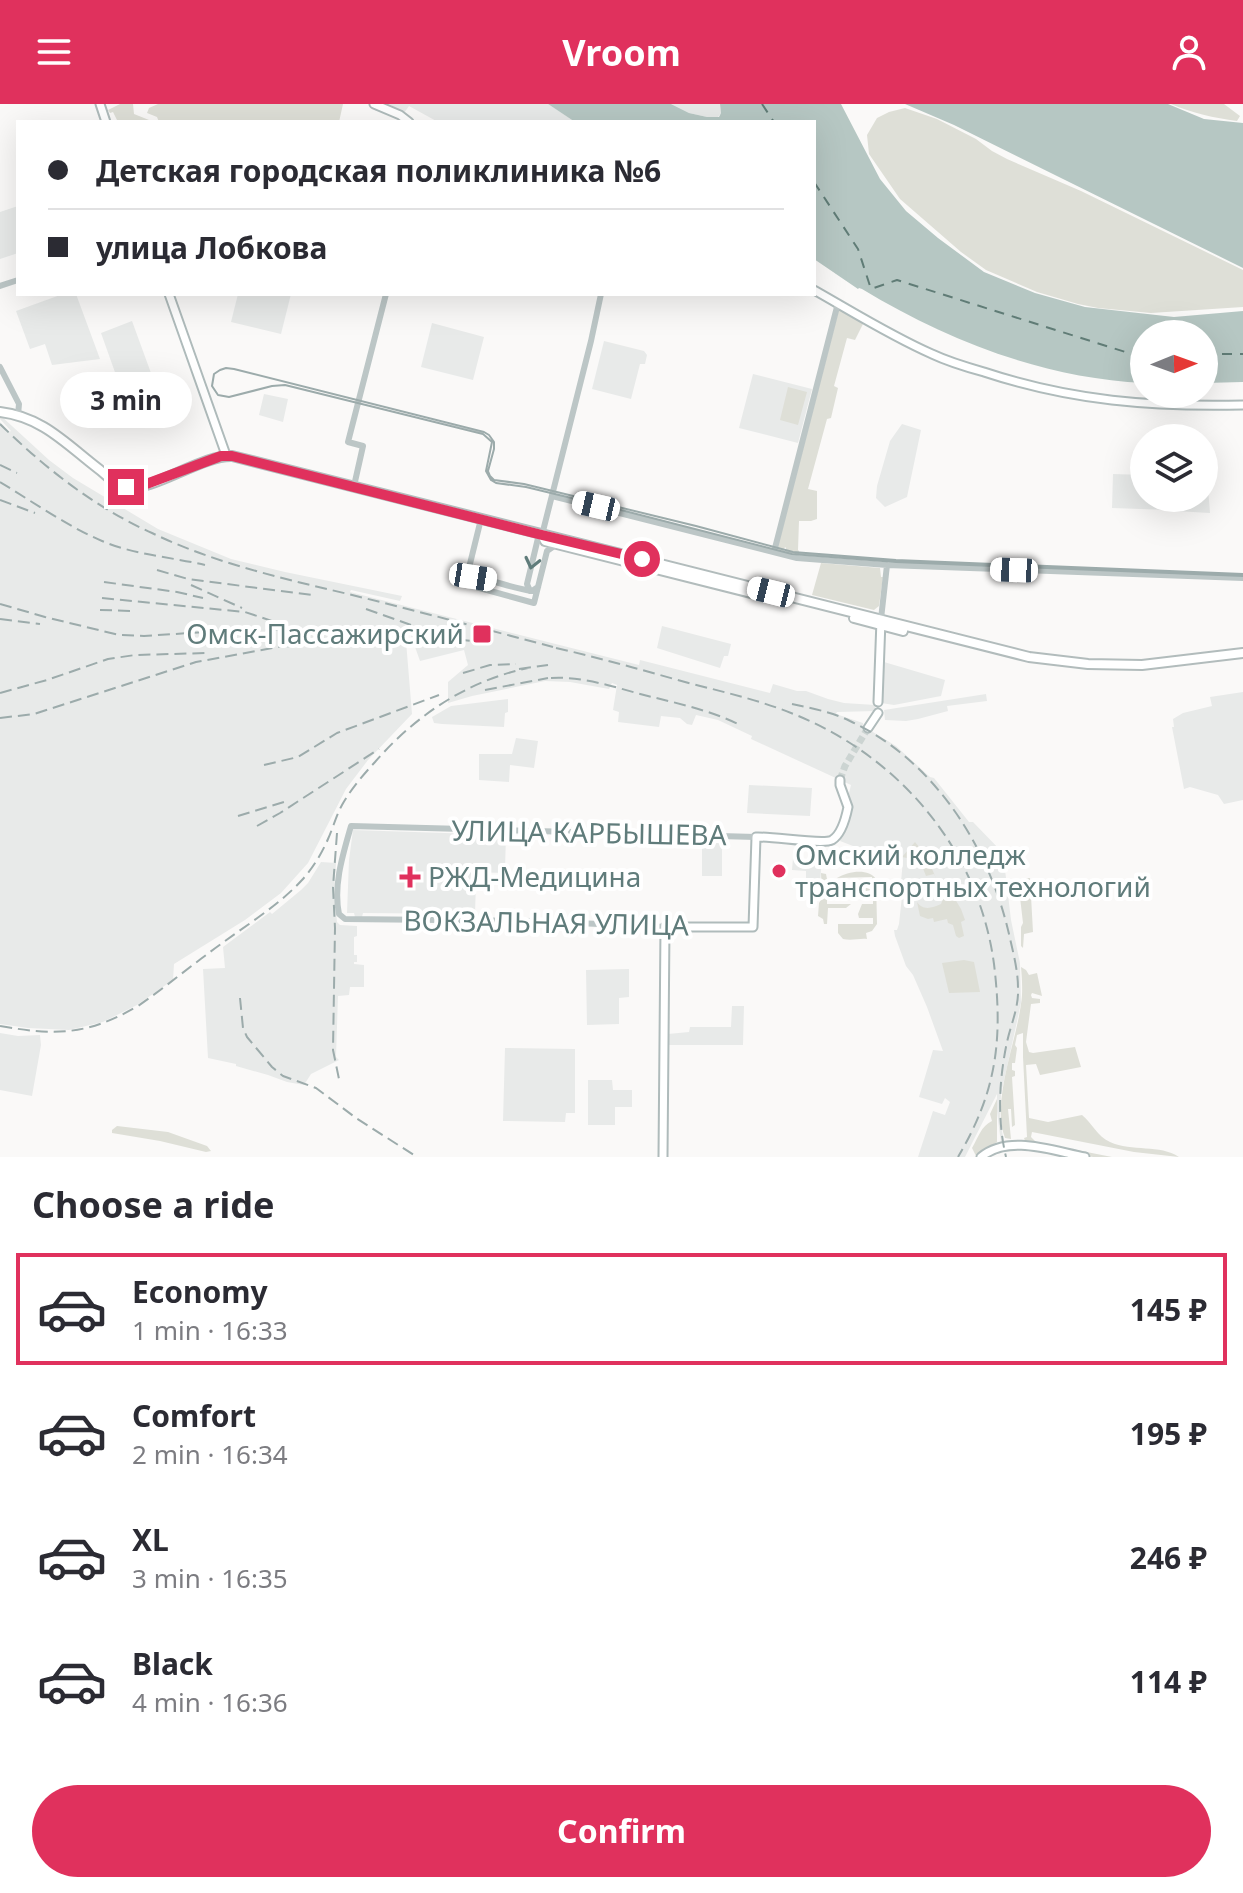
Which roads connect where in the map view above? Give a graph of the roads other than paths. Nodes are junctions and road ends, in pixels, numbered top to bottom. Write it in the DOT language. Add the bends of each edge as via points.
graph roads {
  1 [pos="374,104"];
  2 [pos="402,120"];
  3 [pos="816,291"];
  4 [pos="170,296"];
  5 [pos="385,296"];
  6 [pos="601,296"];
  7 [pos="838,303"];
  8 [pos="0,367"];
  9 [pos="1243,405"];
  10 [pos="0,412"];
  11 [pos="18,415"];
  12 [pos="226,455"];
  13 [pos="354,486"];
  14 [pos="552,496"];
  15 [pos="481,519"];
  16 [pos="541,535"];
  17 [pos="557,544"];
  18 [pos="774,552"];
  19 [pos="639,562"];
  20 [pos="887,565"];
  21 [pos="468,571"];
  22 [pos="1243,578"];
  23 [pos="539,585"];
  24 [pos="530,591"];
  25 [pos="881,622"];
  26 [pos="1243,656"];
  27 [pos="878,702"];
  28 [pos="878,713"];
  29 [pos="868,728"];
  30 [pos="840,780"];
  31 [pos="756,837"];
  32 [pos="339,914"];
  33 [pos="665,927"];
  34 [pos="663,1157"];
  35 [pos="981,1157"];
  36 [pos="1085,1157"];
  1 -- 2 [label="main road"];
  3 -- 7 [label="main road"];
  4 -- 12 [label="main road"];
  5 -- 13 [label="street" via="348,442 363,446"];
  6 -- 14 [label="street"];
  7 -- 9 [label="main road" via="931,354 1016,382 1123,403"];
  7 -- 18 [label="street"];
  8 -- 11 [label="street" via="19,404"];
  10 -- 11 [label="main road"];
  11 -- 12 [label="main road" via="42,425 126,487"];
  12 -- 13 [label="main road"];
  13 -- 15 [label="main road"];
  14 -- 16 [label="street"];
  14 -- 18 [label="street"];
  15 -- 16 [label="main road"];
  15 -- 21 [label="street"];
  16 -- 17 [label="main road"];
  16 -- 19 [label="main road"];
  16 -- 24 [label="street, one-way" via="527,584"];
  17 -- 19 [label="main road"];
  17 -- 23 [label="street" via="547,551"];
  18 -- 20 [label="street"];
  19 -- 25 [label="main road"];
  20 -- 22 [label="street"];
  20 -- 25 [label="street"];
  21 -- 23 [label="street" via="465,584 534,603"];
  21 -- 24 [label="street" via="473,577"];
  23 -- 24 [label="street"];
  25 -- 26 [label="main road" via="1024,662 1085,669 1157,670"];
  25 -- 27 [label="main road"];
  28 -- 29 [label="main road"];
  30 -- 31 [label="main road, УЛИЦА КАРБЫШЕВА" via="847,814 836,836 827,842"];
  31 -- 32 [label="street, УЛИЦА КАРБЫШЕВА" via="351,826 339,873"];
  31 -- 33 [label="main road, ВОКЗАЛЬНАЯ УЛИЦА" via="753,927"];
  32 -- 33 [label="street, ВОКЗАЛЬНАЯ УЛИЦА" via="345,919"];
  33 -- 34 [label="main road"];
  35 -- 36 [label="main road" via="1008,1145"];
}
